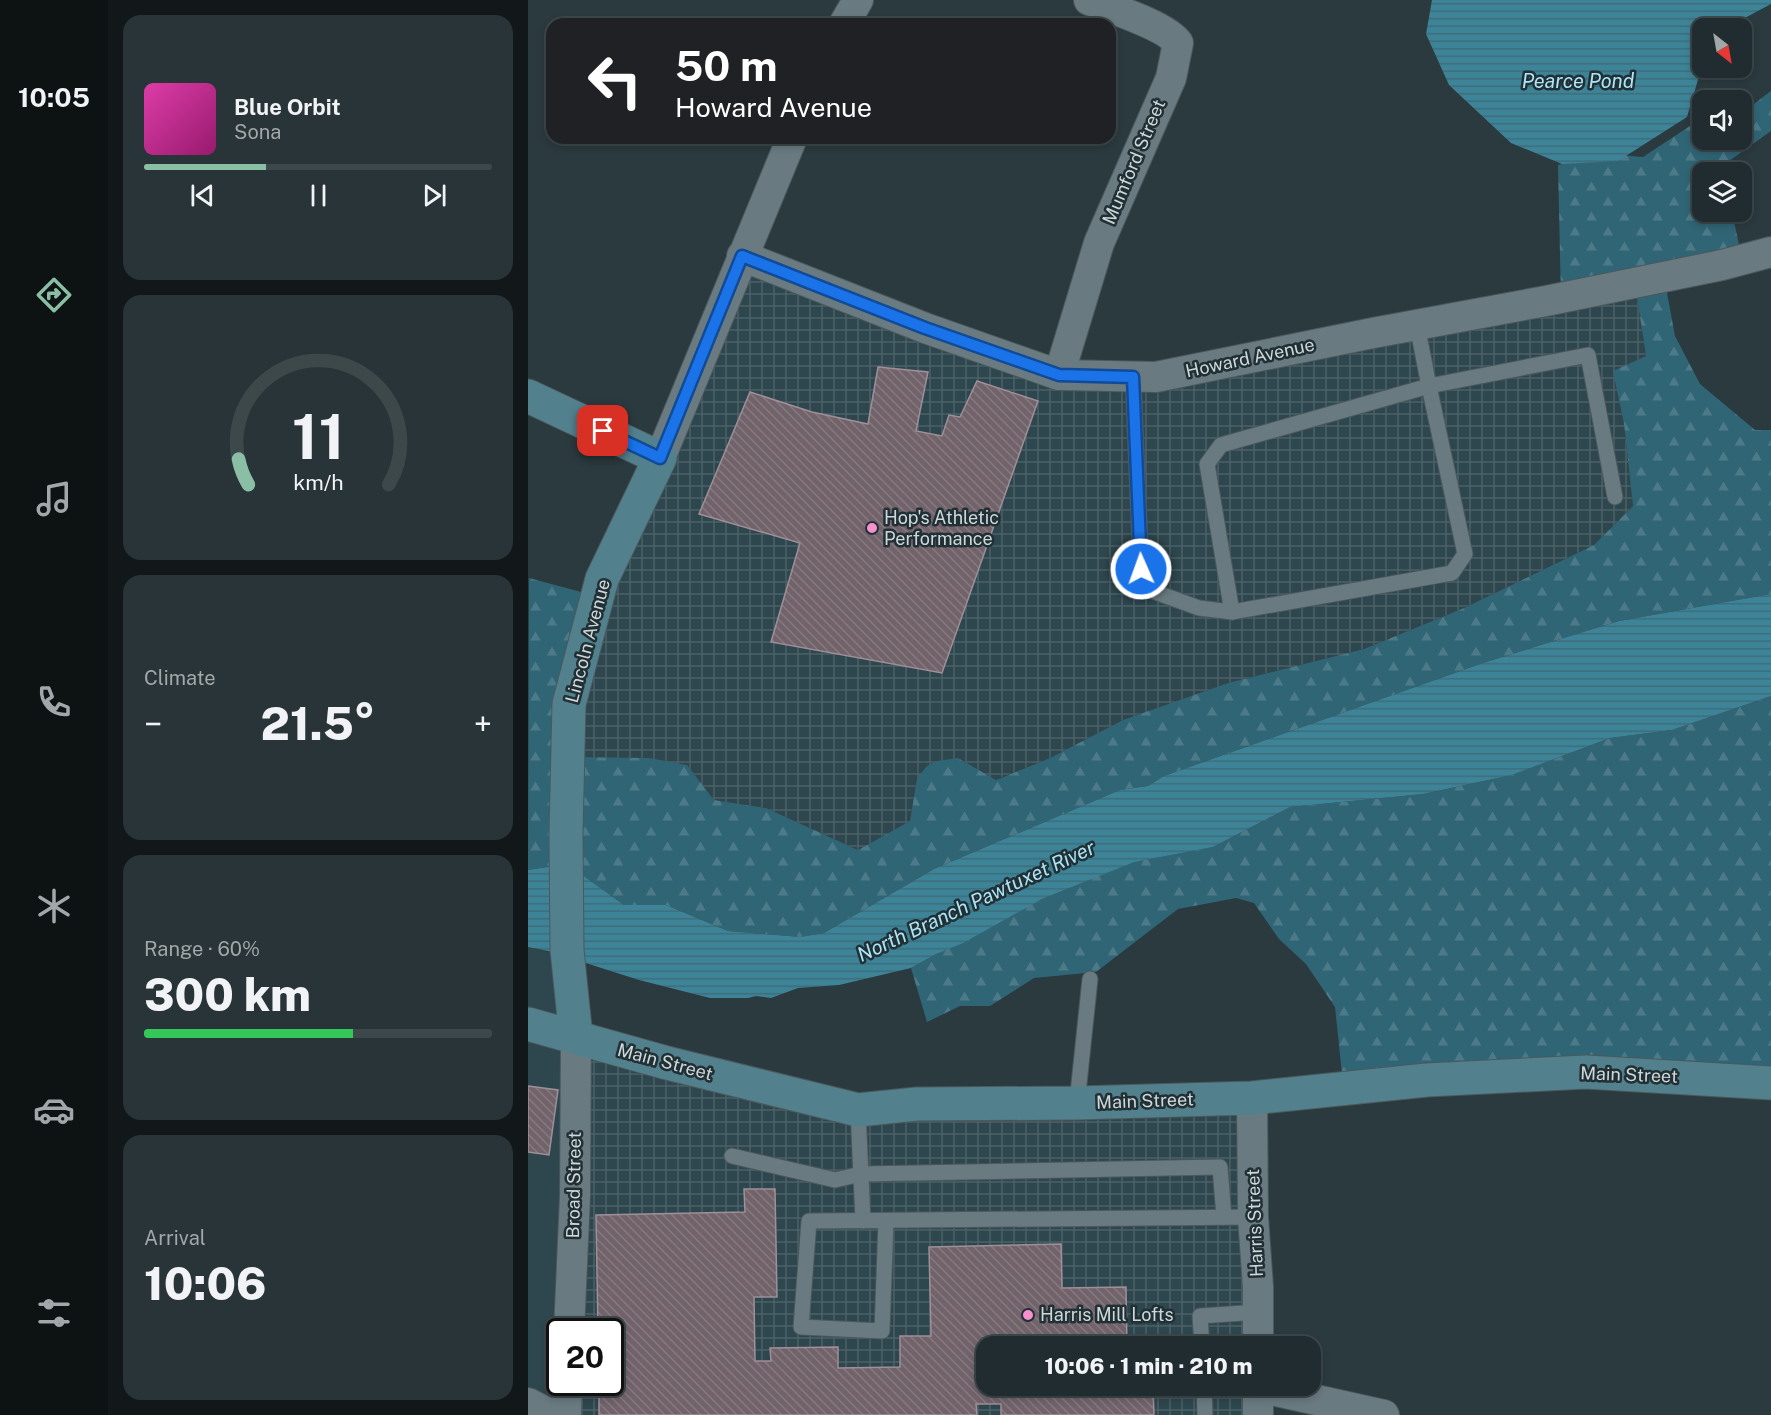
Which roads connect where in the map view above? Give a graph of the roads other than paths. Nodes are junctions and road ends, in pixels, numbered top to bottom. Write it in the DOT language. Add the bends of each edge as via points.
graph roads {
  1 [pos="858,0"];
  2 [pos="1089,0"];
  3 [pos="848,18"];
  4 [pos="789,144"];
  5 [pos="1771,252"];
  6 [pos="742,256"];
  7 [pos="1417,325"];
  8 [pos="1059,375"];
  9 [pos="1133,377"];
  10 [pos="1429,386"];
  11 [pos="528,396"];
  12 [pos="660,458"];
  13 [pos="1615,497"];
  14 [pos="1232,612"];
  15 [pos="1090,979"];
  16 [pos="528,1024"];
  17 [pos="576,1037"];
  18 [pos="1771,1083"];
  19 [pos="1252,1098"];
  20 [pos="1077,1103"];
  21 [pos="858,1110"];
  22 [pos="732,1156"];
  23 [pos="861,1174"];
  24 [pos="1238,1217"];
  25 [pos="862,1221"];
  26 [pos="886,1221"];
  27 [pos="1258,1312"];
  28 [pos="570,1318"];
  29 [pos="1201,1336"];
  30 [pos="1258,1336"];
  31 [pos="567,1396"];
  32 [pos="1204,1396"];
  33 [pos="1258,1396"];
  34 [pos="1301,1396"];
  35 [pos="528,1403"];
  36 [pos="552,1415"];
  37 [pos="566,1415"];
  38 [pos="1205,1415"];
  39 [pos="1258,1415"];
  40 [pos="1384,1415"];
  1 -- 3 [label="street"];
  2 -- 8 [label="street, Mumford Street" via="1174,36 1178,43 1171,78 1099,243"];
  4 -- 6 [label="street, Lincoln Avenue"];
  5 -- 7 [label="street, Howard Avenue"];
  6 -- 8 [label="street, Howard Avenue" via="925,328"];
  6 -- 12 [label="street, Lincoln Avenue"];
  7 -- 9 [label="street, Howard Avenue" via="1156,377"];
  7 -- 10 [label="lane"];
  8 -- 9 [label="street, Howard Avenue"];
  9 -- 14 [label="lane" via="1141,569 1155,592 1199,608"];
  10 -- 13 [label="lane" via="1588,355"];
  10 -- 14 [label="lane" via="1221,445 1207,464"];
  10 -- 14 [label="lane" via="1465,554 1452,573"];
  11 -- 12 [label="main road"];
  12 -- 17 [label="main road, Lincoln Avenue" via="602,579 569,704 567,950"];
  15 -- 20 [label="lane"];
  16 -- 17 [label="main road, Main Street"];
  17 -- 21 [label="main road, Main Street"];
  17 -- 28 [label="street, Broad Street"];
  18 -- 19 [label="main road, Main Street" via="1586,1072 1426,1080"];
  19 -- 20 [label="main road, Main Street"];
  19 -- 24 [label="street, Harris Street"];
  20 -- 21 [label="main road, Main Street" via="917,1104"];
  21 -- 23 [label="lane"];
  22 -- 23 [label="lane" via="835,1180"];
  23 -- 24 [label="lane" via="1220,1167"];
  23 -- 25 [label="lane"];
  24 -- 26 [label="lane"];
  24 -- 27 [label="street, Harris Street"];
  25 -- 26 [label="lane"];
  25 -- 26 [label="lane" via="809,1221 801,1327 882,1331"];
  27 -- 29 [label="lane" via="1200,1316"];
  27 -- 30 [label="street, Harris Street"];
  31 -- 37 [label="street"];
  32 -- 38 [label="lane"];
  33 -- 39 [label="street"];
  34 -- 40 [label="street"];
  35 -- 36 [label="street"];
}
